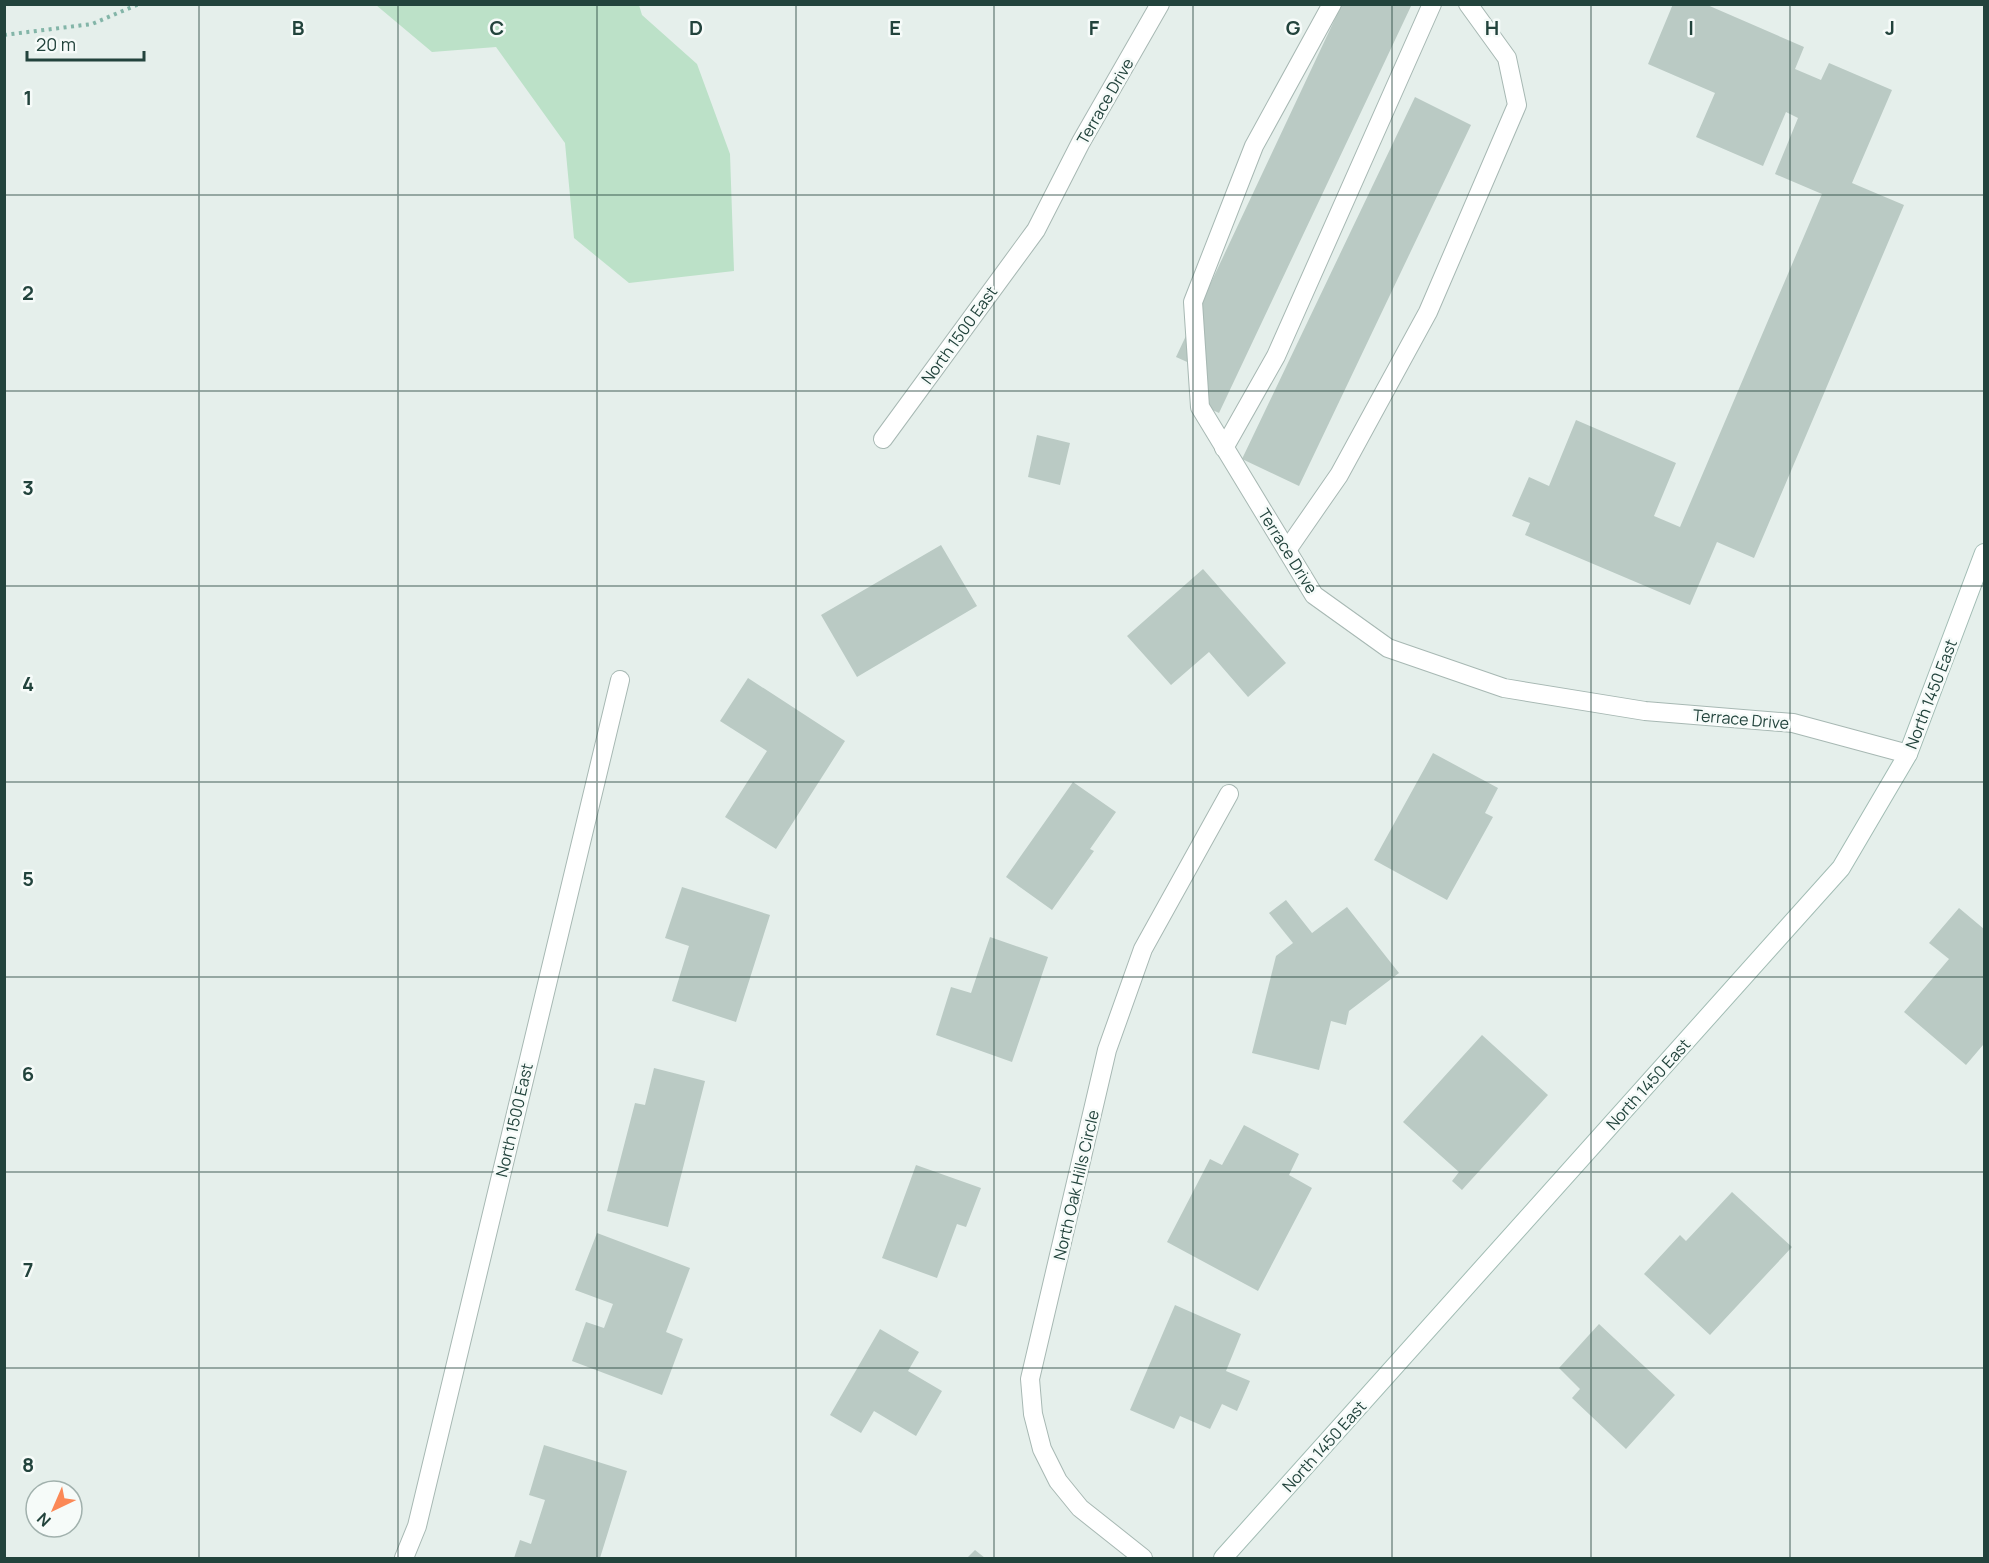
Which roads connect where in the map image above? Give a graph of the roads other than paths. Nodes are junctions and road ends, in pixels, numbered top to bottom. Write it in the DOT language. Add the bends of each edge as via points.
graph roads {
  1 [pos="1160,4"];
  2 [pos="1332,4"];
  3 [pos="1432,4"];
  4 [pos="1468,4"];
  5 [pos="1036,230"];
  6 [pos="883,439"];
  7 [pos="1224,448"];
  8 [pos="1287,550"];
  9 [pos="1984,553"];
  10 [pos="620,680"];
  11 [pos="1908,754"];
  12 [pos="1229,794"];
  13 [pos="404,1558"];
  14 [pos="1143,1558"];
  15 [pos="1223,1558"];
  1 -- 5 [label="street, Terrace Drive"];
  2 -- 7 [label="street, Terrace Drive" via="1254,146 1193,302 1200,407"];
  3 -- 7 [label="street" via="1276,356"];
  4 -- 8 [label="street" via="1507,58 1517,105 1428,312 1339,475"];
  5 -- 6 [label="street, North 1500 East"];
  7 -- 8 [label="street, Terrace Drive"];
  8 -- 11 [label="street, Terrace Drive" via="1314,595 1388,648 1504,688 1645,711 1792,723"];
  9 -- 11 [label="street, North 1450 East"];
  10 -- 13 [label="street, North 1500 East" via="417,1526"];
  11 -- 15 [label="street, North 1450 East" via="1840,868"];
  12 -- 14 [label="street, North Oak Hills Circle" via="1143,949 1107,1050 1030,1379 1042,1449 1058,1481 1086,1514"];
}
